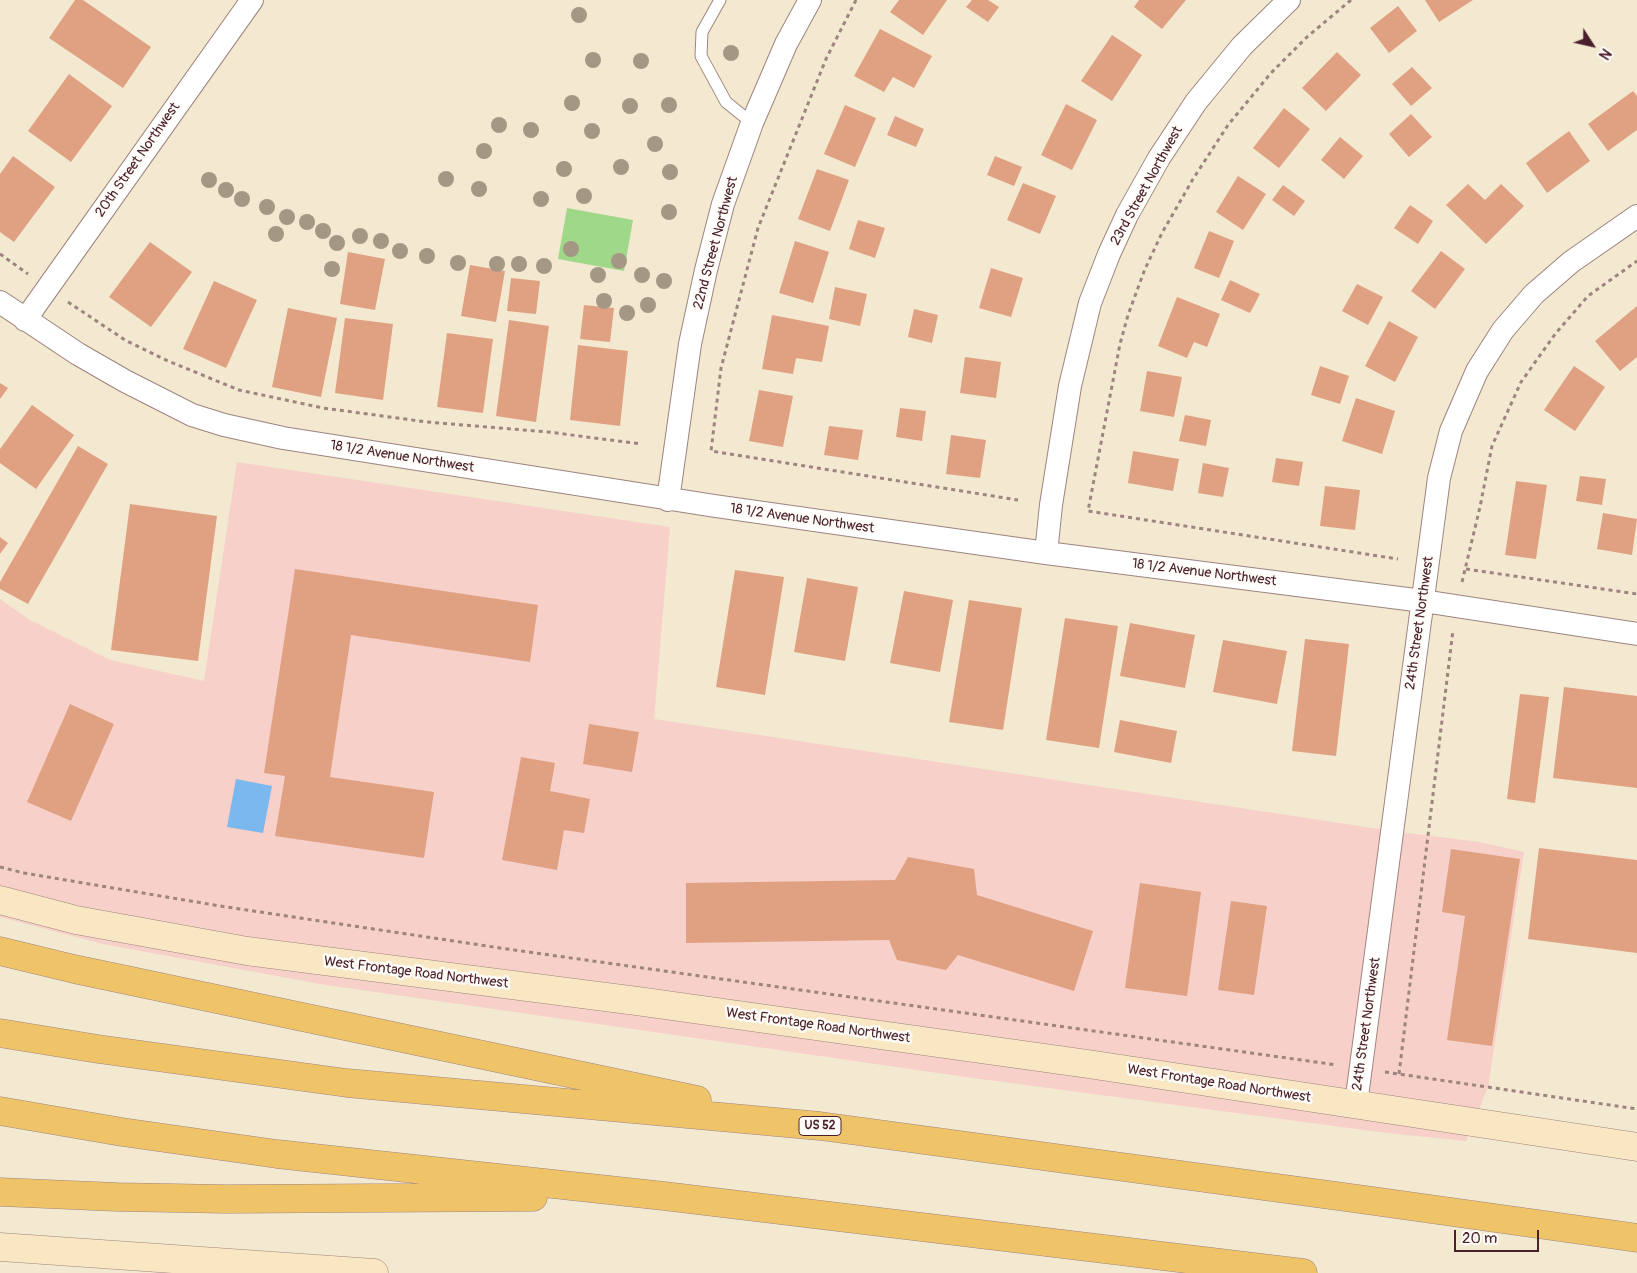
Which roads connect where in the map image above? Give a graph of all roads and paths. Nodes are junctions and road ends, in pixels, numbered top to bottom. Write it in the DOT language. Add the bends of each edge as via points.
graph roads {
  1 [pos="252,0"];
  2 [pos="720,0"];
  3 [pos="810,0"];
  4 [pos="856,0"];
  5 [pos="1289,0"];
  6 [pos="1351,0"];
  7 [pos="752,123"];
  8 [pos="1637,216"];
  9 [pos="0,254"];
  10 [pos="1637,261"];
  11 [pos="48,288"];
  12 [pos="0,302"];
  13 [pos="25,320"];
  14 [pos="642,444"];
  15 [pos="668,500"];
  16 [pos="1018,500"];
  17 [pos="1046,554"];
  18 [pos="1398,559"];
  19 [pos="1466,569"];
  20 [pos="1637,594"];
  21 [pos="1423,601"];
  22 [pos="1456,607"];
  23 [pos="1637,634"];
  24 [pos="0,867"];
  25 [pos="0,900"];
  26 [pos="0,951"];
  27 [pos="0,1033"];
  28 [pos="1361,1068"];
  29 [pos="1400,1074"];
  30 [pos="1356,1104"];
  31 [pos="1637,1109"];
  32 [pos="0,1112"];
  33 [pos="820,1126"];
  34 [pos="1637,1147"];
  35 [pos="0,1192"];
  36 [pos="664,1196"];
  37 [pos="1637,1238"];
  38 [pos="0,1246"];
  39 [pos="374,1273"];
  40 [pos="1303,1273"];
  1 -- 11 [label="street, 20th Street Northwest"];
  2 -- 7 [label="lane" via="702,32 700,56 726,102"];
  3 -- 7 [label="street, 22nd Street Northwest" via="786,44"];
  4 -- 16 [label="path" via="826,59 758,228 721,368 711,451"];
  5 -- 17 [label="street, 23rd Street Northwest" via="1242,46 1196,102 1159,158 1109,254 1090,303 1070,386"];
  6 -- 18 [label="path" via="1307,37 1228,125 1162,233 1128,315 1120,344 1088,511"];
  7 -- 15 [label="street, 22nd Street Northwest" via="723,204 706,270 690,344"];
  8 -- 21 [label="street, 24th Street Northwest" via="1571,262 1534,294 1477,370 1451,431 1439,478"];
  9 -- 11 [label="path"];
  10 -- 19 [label="path" via="1588,296 1556,332 1521,382 1492,446"];
  11 -- 13 [label="street, 20th Street Northwest"];
  11 -- 14 [label="path" via="125,340 239,390 323,408 427,422"];
  12 -- 13 [label="street, 18 1/2 Avenue Northwest"];
  13 -- 15 [label="street, 18 1/2 Avenue Northwest" via="125,382 192,415 224,426"];
  15 -- 17 [label="street, 18 1/2 Avenue Northwest"];
  17 -- 21 [label="street, 18 1/2 Avenue Northwest"];
  19 -- 20 [label="path"];
  19 -- 22 [label="path"];
  21 -- 22 [label="street, 18 1/2 Avenue Northwest"];
  21 -- 28 [label="street, 24th Street Northwest"];
  22 -- 23 [label="street, 18 1/2 Avenue Northwest"];
  22 -- 29 [label="path"];
  24 -- 28 [label="path" via="220,906 506,950"];
  25 -- 30 [label="street, West Frontage Road Northwest" via="76,920 247,951 686,1008"];
  26 -- 33 [label="highway"];
  27 -- 33 [label="highway, US 52" via="347,1084"];
  28 -- 29 [label="path"];
  28 -- 30 [label="street, 24th Street Northwest"];
  29 -- 31 [label="path"];
  30 -- 34 [label="street, West Frontage Road Northwest"];
  32 -- 36 [label="highway" via="277,1154"];
  33 -- 37 [label="highway, US 52"];
  35 -- 36 [label="highway" via="226,1199"];
  36 -- 40 [label="highway"];
  38 -- 39 [label="street"];
}
